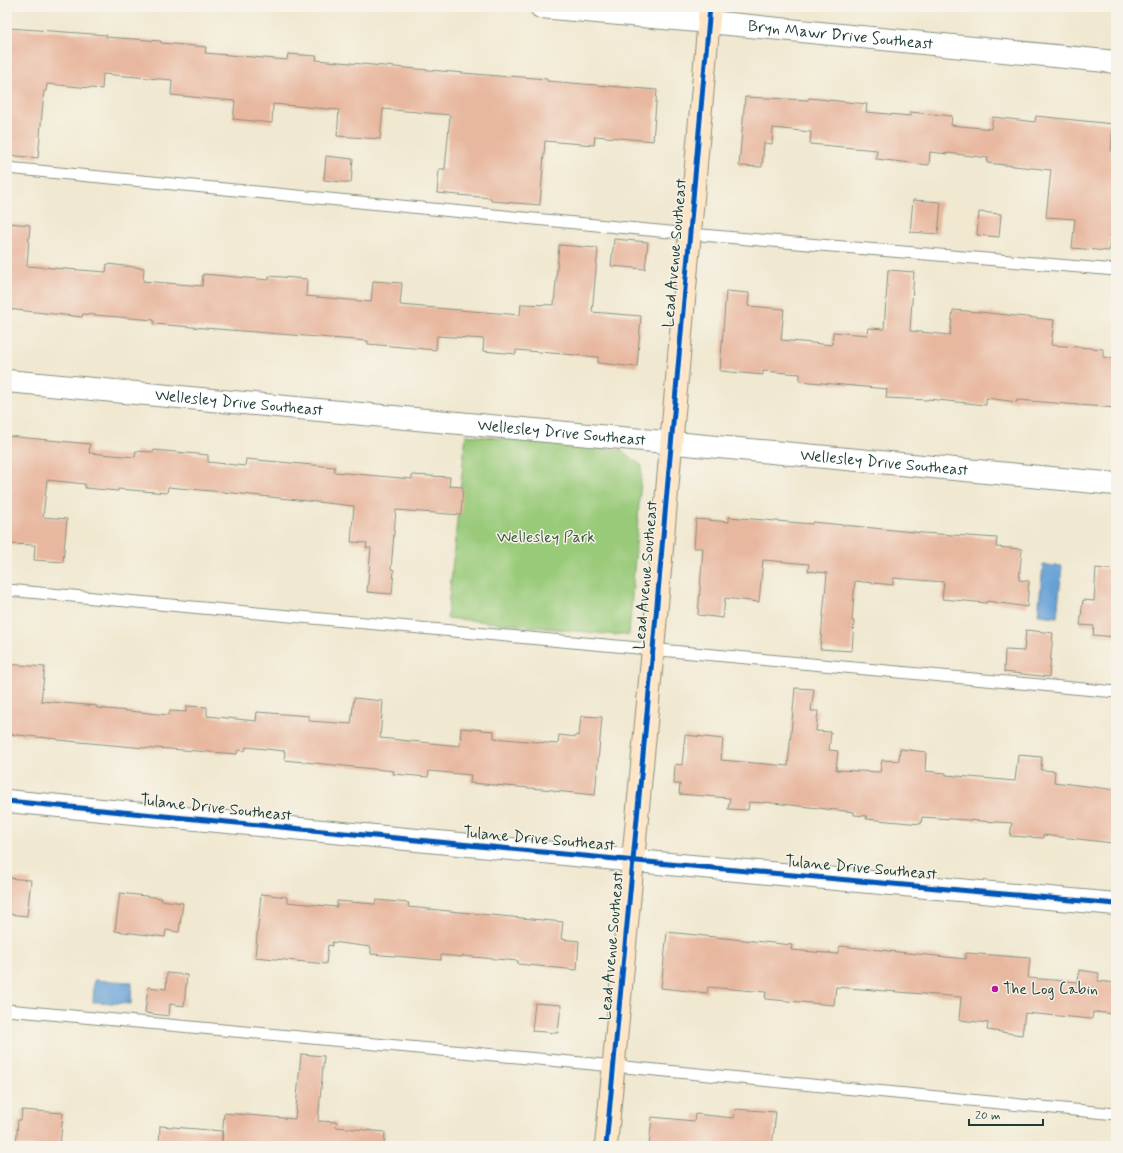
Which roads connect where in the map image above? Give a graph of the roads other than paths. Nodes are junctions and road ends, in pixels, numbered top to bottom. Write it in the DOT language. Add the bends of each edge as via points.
graph roads {
  1 [pos="541,7"];
  2 [pos="710,15"];
  3 [pos="1116,62"];
  4 [pos="7,168"];
  5 [pos="690,234"];
  6 [pos="1116,270"];
  7 [pos="7,381"];
  8 [pos="671,442"];
  9 [pos="1116,484"];
  10 [pos="7,590"];
  11 [pos="653,649"];
  12 [pos="1116,692"];
  13 [pos="7,801"];
  14 [pos="633,861"];
  15 [pos="1116,904"];
  16 [pos="7,1010"];
  17 [pos="614,1066"];
  18 [pos="1116,1114"];
  19 [pos="606,1146"];
  1 -- 2 [label="street, Bryn Mawr Drive Southeast"];
  2 -- 3 [label="street, Bryn Mawr Drive Southeast"];
  2 -- 5 [label="main road, Lead Avenue Southeast"];
  4 -- 5 [label="lane"];
  5 -- 6 [label="lane"];
  5 -- 8 [label="main road, Lead Avenue Southeast"];
  7 -- 8 [label="street, Wellesley Drive Southeast"];
  8 -- 9 [label="street, Wellesley Drive Southeast"];
  8 -- 11 [label="main road, Lead Avenue Southeast"];
  10 -- 11 [label="lane"];
  11 -- 12 [label="lane"];
  11 -- 14 [label="main road, Lead Avenue Southeast"];
  13 -- 14 [label="street, Tulane Drive Southeast"];
  14 -- 15 [label="street, Tulane Drive Southeast"];
  14 -- 17 [label="main road, Lead Avenue Southeast"];
  16 -- 17 [label="lane"];
  17 -- 18 [label="lane"];
  17 -- 19 [label="main road, Lead Avenue Southeast"];
}
